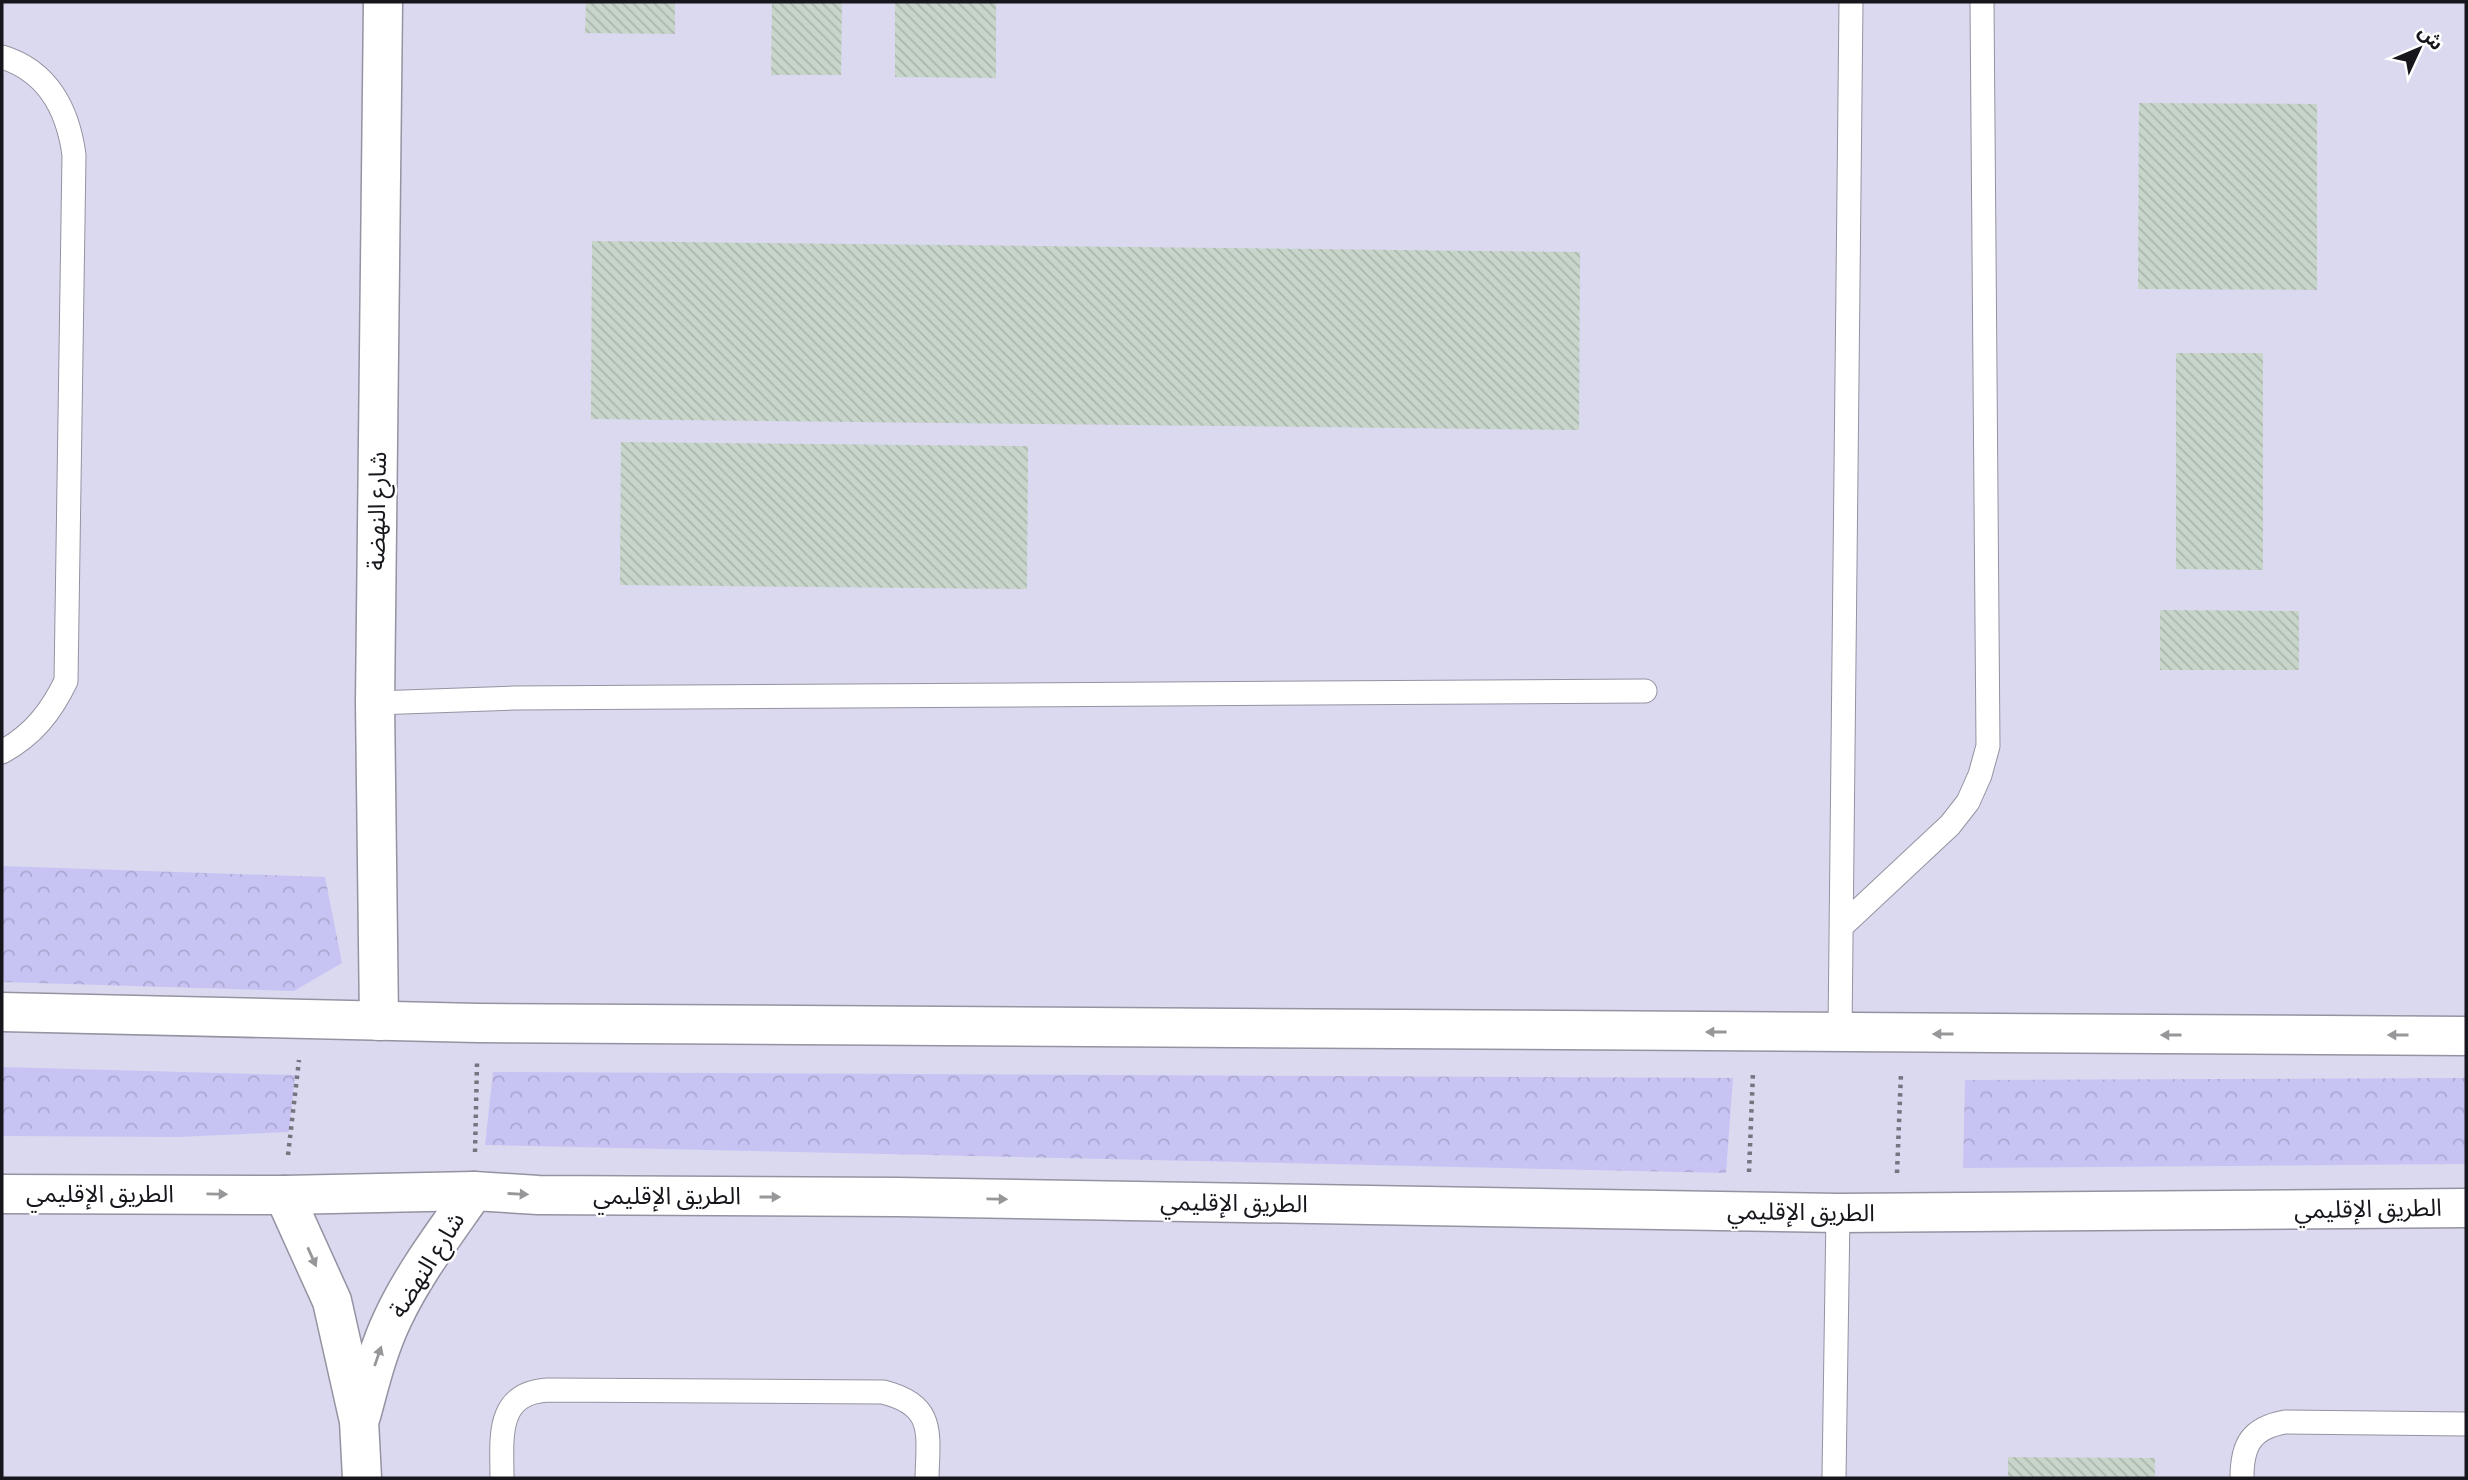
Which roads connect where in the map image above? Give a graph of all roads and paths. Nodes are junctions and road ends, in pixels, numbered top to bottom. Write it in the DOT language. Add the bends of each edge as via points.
graph roads {
  1 [pos="383,2"];
  2 [pos="1851,2"];
  3 [pos="1982,2"];
  4 [pos="2,57"];
  5 [pos="1645,691"];
  6 [pos="374,703"];
  7 [pos="2,752"];
  8 [pos="1842,926"];
  9 [pos="2,1012"];
  10 [pos="303,1021"];
  11 [pos="379,1021"];
  12 [pos="478,1023"];
  13 [pos="1754,1033"];
  14 [pos="1840,1033"];
  15 [pos="1902,1034"];
  16 [pos="2466,1036"];
  17 [pos="474,1191"];
  18 [pos="2,1194"];
  19 [pos="284,1195"];
  20 [pos="2466,1208"];
  21 [pos="1747,1211"];
  22 [pos="1838,1213"];
  23 [pos="1896,1213"];
  24 [pos="359,1421"];
  25 [pos="2466,1424"];
  26 [pos="362,1478"];
  27 [pos="502,1478"];
  28 [pos="927,1478"];
  29 [pos="1834,1478"];
  30 [pos="2242,1478"];
  1 -- 6 [label="main road, شارع النهضة"];
  2 -- 8 [label="lane"];
  3 -- 8 [label="lane" via="1988,746 1968,802 1950,825"];
  4 -- 7 [label="lane" via="27,69 56,99 66,116 74,155 66,681 38,726"];
  5 -- 6 [label="lane" via="514,698"];
  6 -- 11 [label="main road, شارع النهضة"];
  8 -- 14 [label="lane"];
  9 -- 10 [label="main road"];
  10 -- 11 [label="main road"];
  10 -- 19 [label="path"];
  11 -- 12 [label="main road"];
  13 -- 12 [label="main road, one-way"];
  12 -- 17 [label="path"];
  13 -- 14 [label="main road"];
  13 -- 21 [label="path"];
  14 -- 15 [label="main road"];
  16 -- 15 [label="main road, one-way"];
  15 -- 23 [label="path"];
  17 -- 19 [label="main road, الطريق الإقليمي"];
  17 -- 21 [label="main road, الطريق الإقليمي, one-way"];
  24 -- 17 [label="main road, شارع النهضة, one-way" via="392,1320 409,1286"];
  18 -- 19 [label="main road, الطريق الإقليمي, one-way"];
  19 -- 24 [label="main road, شارع النهضة, one-way" via="332,1301"];
  20 -- 23 [label="main road, الطريق الإقليمي"];
  21 -- 22 [label="main road, الطريق الإقليمي"];
  22 -- 23 [label="main road, الطريق الإقليمي"];
  22 -- 29 [label="lane"];
  24 -- 26 [label="main road, شارع النهضة"];
  25 -- 30 [label="lane" via="2270,1425 2247,1445"];
  27 -- 28 [label="lane" via="502,1432 515,1402 536,1391 562,1390 883,1392 911,1404 928,1426"];
}
